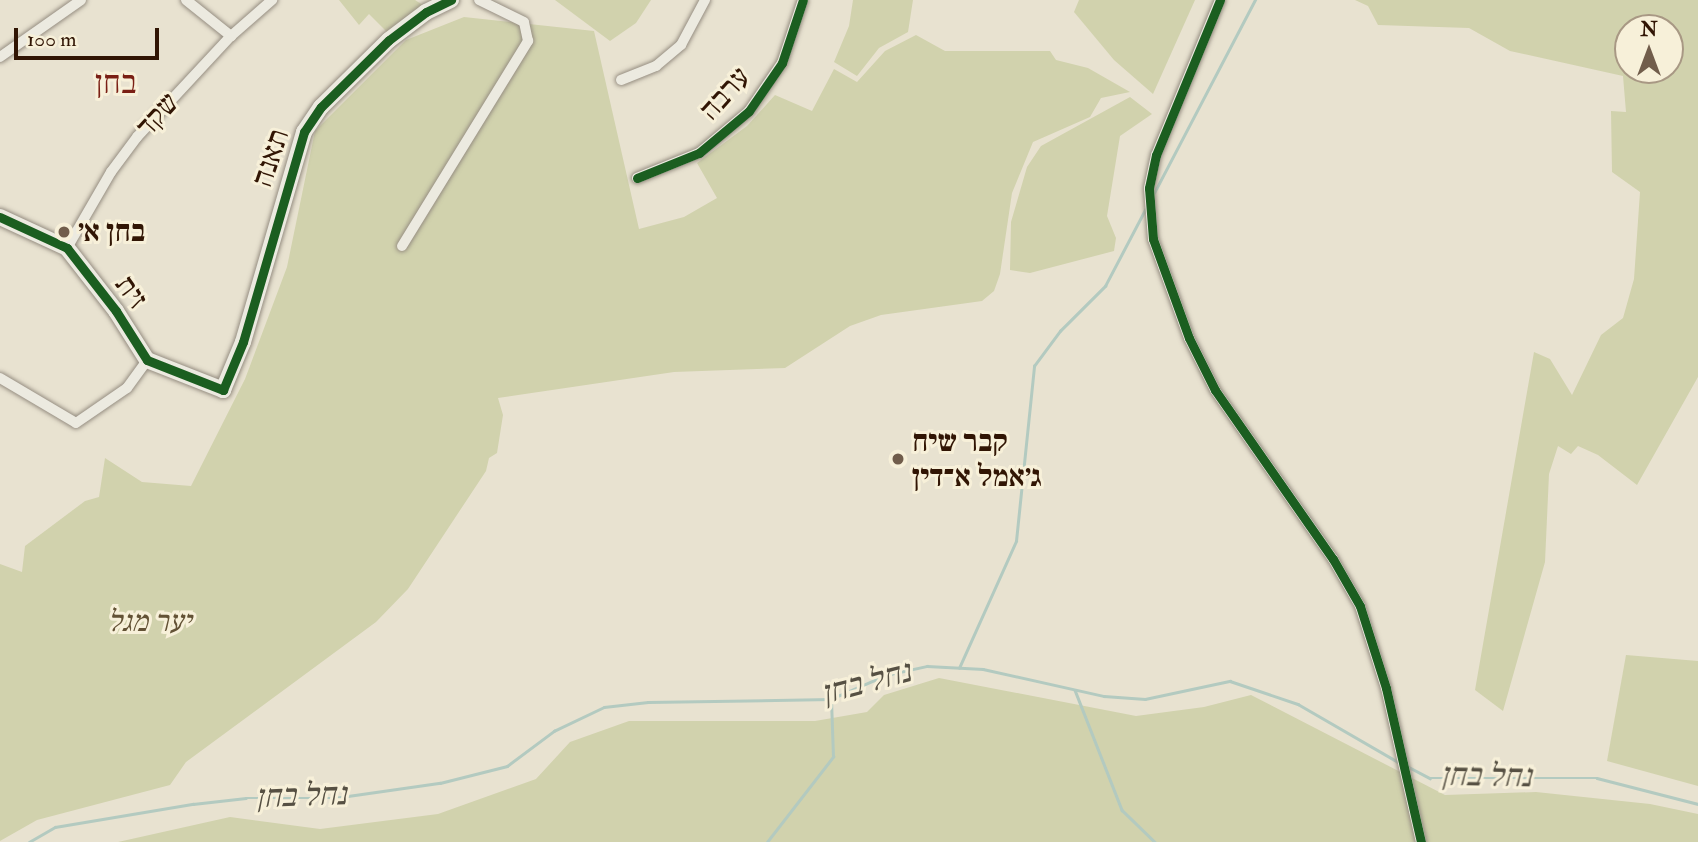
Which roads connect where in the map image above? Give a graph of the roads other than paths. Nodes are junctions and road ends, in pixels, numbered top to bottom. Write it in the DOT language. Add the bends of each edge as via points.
graph roads {
  1 [pos="81,0"];
  2 [pos="186,0"];
  3 [pos="272,0"];
  4 [pos="451,0"];
  5 [pos="479,0"];
  6 [pos="705,0"];
  7 [pos="803,0"];
  8 [pos="1220,0"];
  9 [pos="231,36"];
  10 [pos="0,57"];
  11 [pos="621,80"];
  12 [pos="637,178"];
  13 [pos="0,217"];
  14 [pos="402,246"];
  15 [pos="67,248"];
  16 [pos="147,360"];
  17 [pos="0,378"];
  18 [pos="1421,842"];
  1 -- 10 [label="street"];
  2 -- 9 [label="street"];
  3 -- 9 [label="street, שקד"];
  4 -- 16 [label="street, תאנה" via="395,34 307,126 292,163 243,342 223,390"];
  5 -- 14 [label="street" via="524,22 528,41"];
  6 -- 11 [label="street" via="681,45 656,66"];
  7 -- 12 [label="street, ערבה" via="782,63 749,111 699,153"];
  8 -- 18 [label="street" via="1156,155 1149,197 1153,239 1189,338 1215,390 1333,559 1360,606 1386,688"];
  9 -- 15 [label="street, שקד" via="130,146"];
  13 -- 15 [label="street, זית"];
  15 -- 16 [label="street, זית"];
  16 -- 17 [label="street" via="127,388 76,423"];
}
